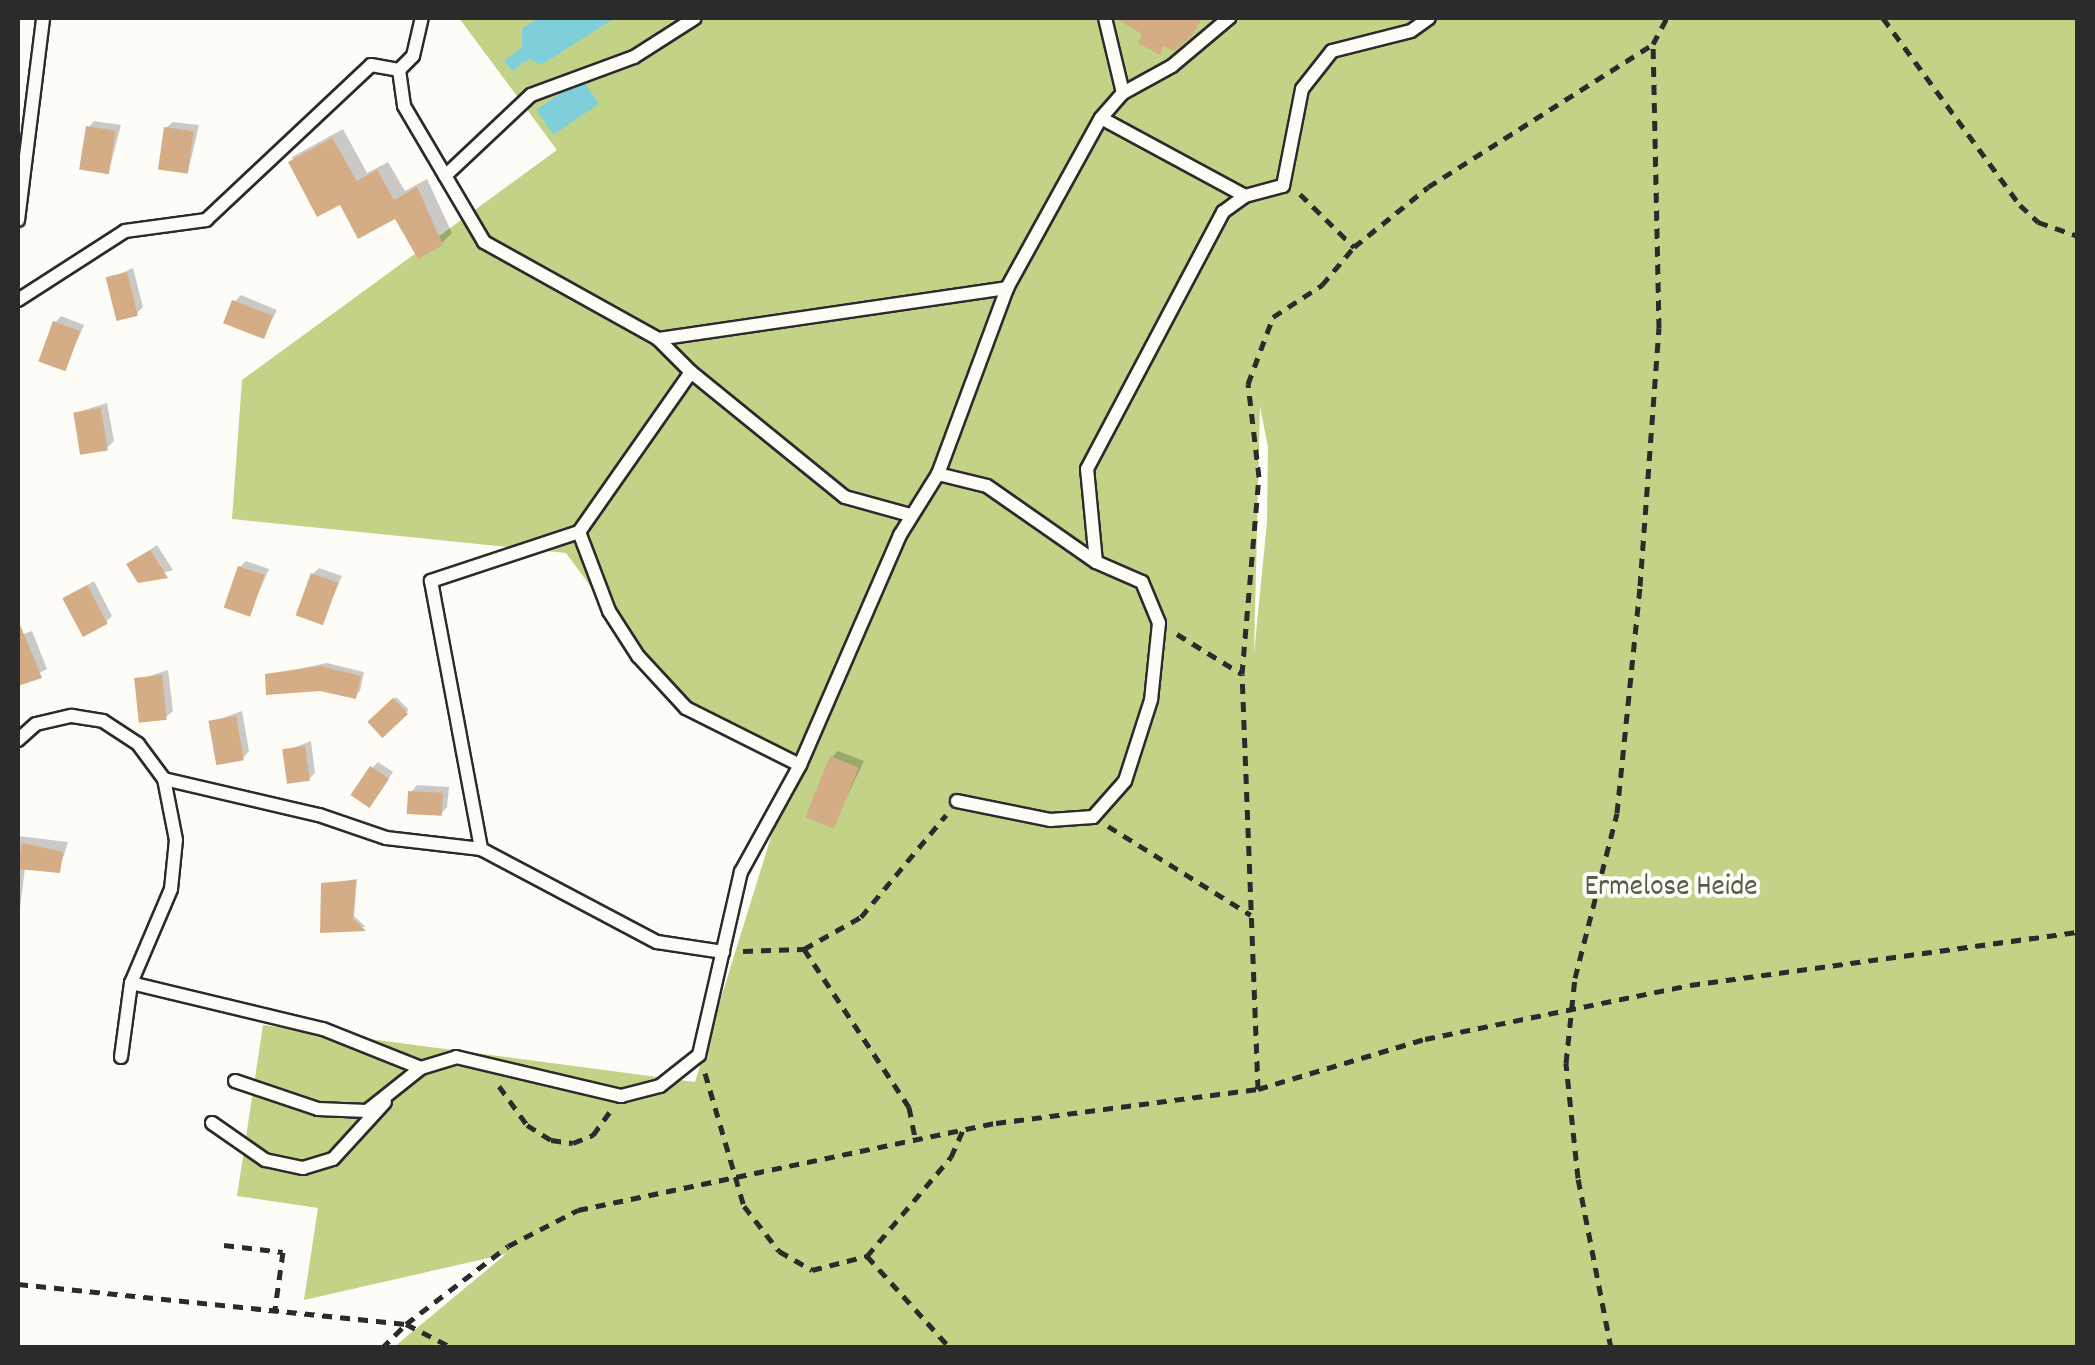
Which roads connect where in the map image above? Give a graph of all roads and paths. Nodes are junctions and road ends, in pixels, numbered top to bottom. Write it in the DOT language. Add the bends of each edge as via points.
graph roads {
  1 [pos="43,18"];
  2 [pos="422,18"];
  3 [pos="695,18"];
  4 [pos="1105,18"];
  5 [pos="1228,18"];
  6 [pos="1429,18"];
  7 [pos="1667,18"];
  8 [pos="1883,18"];
  9 [pos="1652,44"];
  10 [pos="399,70"];
  11 [pos="1123,93"];
  12 [pos="1101,118"];
  13 [pos="445,176"];
  14 [pos="1283,186"];
  15 [pos="1245,196"];
  16 [pos="18,220"];
  17 [pos="2078,236"];
  18 [pos="1354,247"];
  19 [pos="1007,288"];
  20 [pos="18,300"];
  21 [pos="658,339"];
  22 [pos="691,372"];
  23 [pos="938,474"];
  24 [pos="910,514"];
  25 [pos="579,532"];
  26 [pos="1096,562"];
  27 [pos="1160,623"];
  28 [pos="1242,674"];
  29 [pos="18,740"];
  30 [pos="800,765"];
  31 [pos="164,779"];
  32 [pos="958,801"];
  33 [pos="1093,817"];
  34 [pos="480,850"];
  35 [pos="1251,915"];
  36 [pos="2078,932"];
  37 [pos="804,949"];
  38 [pos="723,952"];
  39 [pos="131,983"];
  40 [pos="1573,1008"];
  41 [pos="699,1055"];
  42 [pos="121,1057"];
  43 [pos="482,1063"];
  44 [pos="421,1068"];
  45 [pos="235,1081"];
  46 [pos="1258,1089"];
  47 [pos="621,1096"];
  48 [pos="386,1102"];
  49 [pos="212,1123"];
  50 [pos="963,1130"];
  51 [pos="915,1140"];
  52 [pos="734,1177"];
  53 [pos="224,1245"];
  54 [pos="866,1256"];
  55 [pos="18,1284"];
  56 [pos="276,1309"];
  57 [pos="406,1324"];
  58 [pos="382,1348"];
  59 [pos="453,1348"];
  60 [pos="950,1348"];
  61 [pos="1611,1348"];
  1 -- 16 [label="lane"];
  2 -- 10 [label="lane" via="413,56"];
  3 -- 13 [label="lane" via="634,57 531,95"];
  4 -- 11 [label="lane"];
  5 -- 11 [label="lane" via="1172,66"];
  6 -- 14 [label="lane" via="1411,32 1332,51 1302,89"];
  7 -- 9 [label="path"];
  8 -- 17 [label="path" via="2020,205 2038,222"];
  9 -- 18 [label="path" via="1428,187"];
  9 -- 40 [label="path" via="1658,328 1640,586 1617,813"];
  10 -- 13 [label="lane" via="404,106"];
  10 -- 20 [label="lane" via="371,64 206,220 125,232"];
  11 -- 12 [label="lane"];
  12 -- 15 [label="lane"];
  12 -- 19 [label="lane"];
  13 -- 21 [label="lane" via="484,242"];
  14 -- 15 [label="lane"];
  14 -- 18 [label="path" via="1308,198"];
  15 -- 26 [label="lane" via="1222,212 1087,469"];
  18 -- 28 [label="path" via="1322,284 1273,317 1248,384 1258,476"];
  19 -- 21 [label="lane"];
  19 -- 23 [label="lane"];
  21 -- 22 [label="lane"];
  22 -- 24 [label="lane" via="845,497"];
  22 -- 25 [label="lane"];
  23 -- 24 [label="lane"];
  23 -- 26 [label="lane" via="987,486"];
  24 -- 30 [label="lane"];
  25 -- 30 [label="lane" via="609,611 686,708"];
  25 -- 34 [label="lane" via="431,581"];
  26 -- 27 [label="lane" via="1142,582"];
  27 -- 28 [label="path"];
  27 -- 33 [label="lane" via="1151,700 1125,781"];
  28 -- 35 [label="path"];
  29 -- 31 [label="lane" via="36,724 72,716 103,721 138,744"];
  30 -- 38 [label="lane" via="740,872"];
  31 -- 34 [label="lane" via="319,814 386,838"];
  31 -- 39 [label="lane" via="176,840 170,889"];
  32 -- 33 [label="lane" via="1050,820"];
  32 -- 37 [label="path" via="860,917"];
  33 -- 35 [label="path"];
  34 -- 38 [label="lane" via="657,942"];
  35 -- 46 [label="path"];
  36 -- 40 [label="path" via="1863,959"];
  37 -- 38 [label="path"];
  37 -- 51 [label="path" via="909,1106"];
  38 -- 41 [label="lane"];
  39 -- 42 [label="lane"];
  39 -- 44 [label="lane" via="323,1029"];
  40 -- 46 [label="path" via="1425,1039"];
  40 -- 61 [label="path" via="1566,1063 1578,1178"];
  41 -- 47 [label="lane" via="660,1086"];
  41 -- 52 [label="path"];
  43 -- 44 [label="lane" via="456,1057"];
  43 -- 47 [label="lane"];
  43 -- 47 [label="path" via="527,1125 551,1140 572,1143 593,1135"];
  44 -- 48 [label="lane"];
  45 -- 48 [label="lane" via="318,1109 367,1111"];
  46 -- 50 [label="path"];
  48 -- 49 [label="lane" via="334,1159 303,1168 265,1160"];
  50 -- 51 [label="path"];
  50 -- 54 [label="path" via="920,1198"];
  51 -- 52 [label="path"];
  52 -- 54 [label="path" via="744,1206 778,1251 812,1270"];
  52 -- 57 [label="path" via="632,1196 547,1223"];
  53 -- 56 [label="path" via="283,1252"];
  54 -- 60 [label="path"];
  55 -- 56 [label="path"];
  56 -- 57 [label="path"];
  57 -- 58 [label="path"];
  57 -- 59 [label="path"];
}
